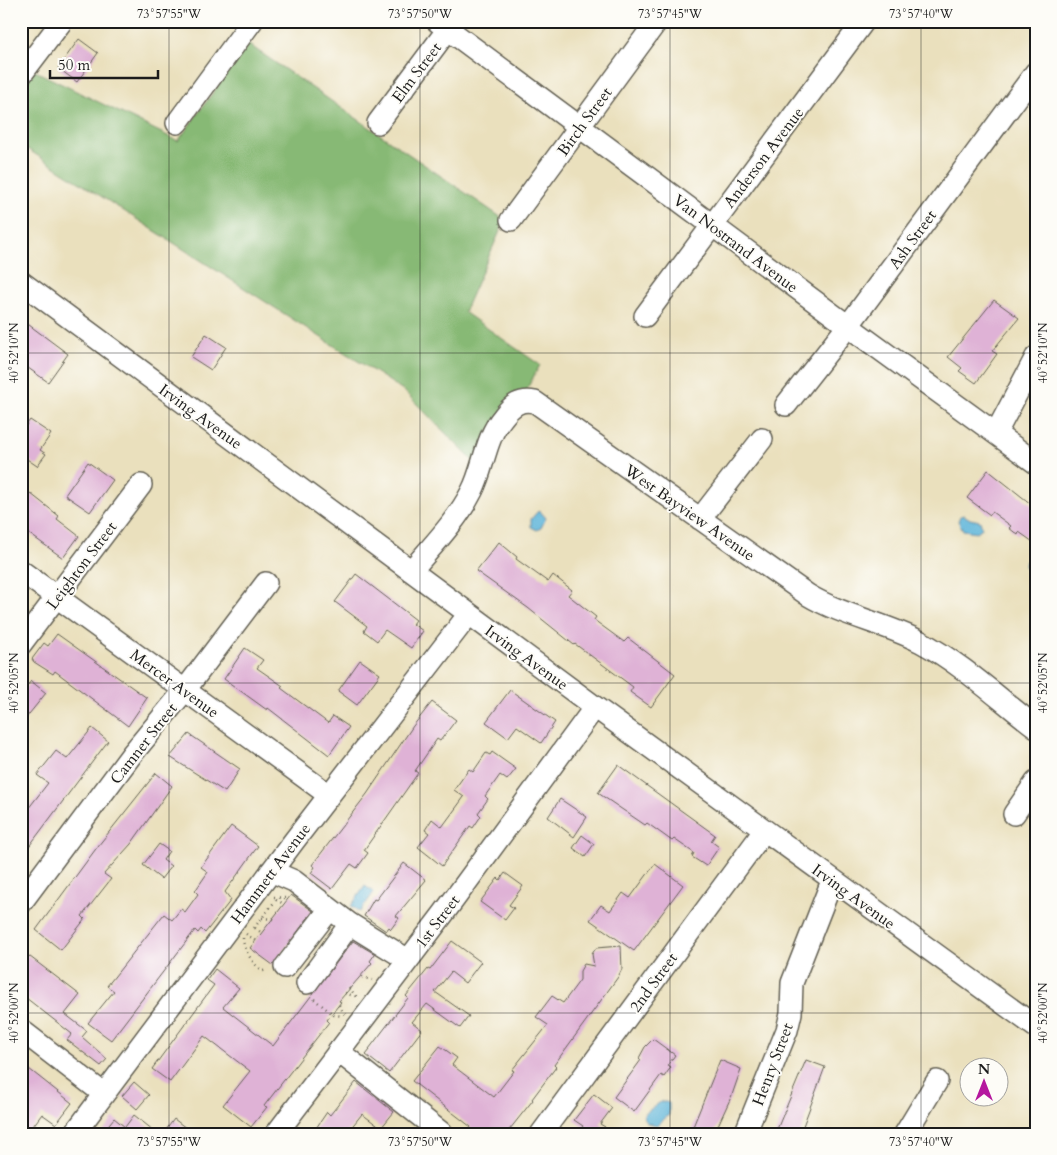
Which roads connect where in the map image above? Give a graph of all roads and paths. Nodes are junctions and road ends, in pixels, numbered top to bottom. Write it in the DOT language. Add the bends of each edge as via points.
graph roads {
  1 [pos="62,21"];
  2 [pos="252,21"];
  3 [pos="658,21"];
  4 [pos="864,21"];
  5 [pos="446,24"];
  6 [pos="1036,72"];
  7 [pos="21,75"];
  8 [pos="177,123"];
  9 [pos="378,123"];
  10 [pos="579,127"];
  11 [pos="511,220"];
  12 [pos="712,226"];
  13 [pos="21,282"];
  14 [pos="645,316"];
  15 [pos="848,326"];
  16 [pos="1036,357"];
  17 [pos="786,405"];
  18 [pos="996,433"];
  19 [pos="762,439"];
  20 [pos="1036,463"];
  21 [pos="141,485"];
  22 [pos="700,519"];
  23 [pos="21,571"];
  24 [pos="412,571"];
  25 [pos="266,583"];
  26 [pos="57,597"];
  27 [pos="469,614"];
  28 [pos="21,644"];
  29 [pos="185,690"];
  30 [pos="595,707"];
  31 [pos="1036,727"];
  32 [pos="1036,782"];
  33 [pos="329,795"];
  34 [pos="1014,814"];
  35 [pos="764,830"];
  36 [pos="271,871"];
  37 [pos="832,881"];
  38 [pos="272,897"];
  39 [pos="288,898"];
  40 [pos="276,900"];
  41 [pos="21,903"];
  42 [pos="330,909"];
  43 [pos="350,924"];
  44 [pos="254,928"];
  45 [pos="246,934"];
  46 [pos="256,940"];
  47 [pos="408,960"];
  48 [pos="285,967"];
  49 [pos="307,982"];
  50 [pos="349,988"];
  51 [pos="358,998"];
  52 [pos="339,1005"];
  53 [pos="345,1016"];
  54 [pos="1036,1027"];
  55 [pos="21,1030"];
  56 [pos="338,1052"];
  57 [pos="938,1081"];
  58 [pos="104,1094"];
  59 [pos="74,1134"];
  60 [pos="276,1134"];
  61 [pos="443,1134"];
  62 [pos="540,1134"];
  63 [pos="745,1134"];
  64 [pos="905,1134"];
  1 -- 7 [label="street"];
  2 -- 8 [label="street"];
  3 -- 10 [label="street, Birch Street"];
  4 -- 12 [label="street, Anderson Avenue"];
  5 -- 9 [label="street, Elm Street"];
  5 -- 10 [label="street, Van Nostrand Avenue"];
  6 -- 15 [label="street, Ash Street"];
  10 -- 11 [label="street, Birch Street"];
  10 -- 12 [label="street, Van Nostrand Avenue"];
  12 -- 14 [label="street, Anderson Avenue"];
  12 -- 15 [label="street, Van Nostrand Avenue"];
  13 -- 24 [label="street, Irving Avenue"];
  15 -- 17 [label="street, Ash Street"];
  15 -- 18 [label="street, Van Nostrand Avenue"];
  16 -- 18 [label="street"];
  18 -- 20 [label="street, Van Nostrand Avenue"];
  19 -- 22 [label="street"];
  21 -- 26 [label="street, Leighton Street"];
  22 -- 24 [label="street, West Bayview Avenue" via="535,402 526,400 511,407 501,419 492,434 472,492"];
  22 -- 31 [label="street, West Bayview Avenue" via="821,603 922,643"];
  23 -- 26 [label="street, Mercer Avenue"];
  24 -- 27 [label="street, Irving Avenue"];
  25 -- 29 [label="street, Camner Street"];
  26 -- 28 [label="street, Leighton Street"];
  26 -- 29 [label="street, Mercer Avenue"];
  27 -- 30 [label="street, Irving Avenue"];
  27 -- 33 [label="street, Hammett Avenue"];
  29 -- 33 [label="street, Mercer Avenue"];
  29 -- 41 [label="street, Camner Street" via="132,754"];
  30 -- 35 [label="street, Irving Avenue"];
  30 -- 47 [label="street, 1st Street"];
  32 -- 34 [label="street"];
  33 -- 36 [label="street, Hammett Avenue"];
  35 -- 37 [label="street, Irving Avenue"];
  35 -- 62 [label="street, 2nd Street"];
  36 -- 42 [label="street" via="294,881"];
  36 -- 58 [label="street, Hammett Avenue"];
  37 -- 54 [label="street, Irving Avenue"];
  37 -- 63 [label="street, Henry Street" via="792,983 788,1030"];
  38 -- 39 [label="path"];
  40 -- 44 [label="path"];
  42 -- 43 [label="street"];
  42 -- 48 [label="street"];
  43 -- 47 [label="street"];
  43 -- 49 [label="street"];
  45 -- 46 [label="path"];
  47 -- 56 [label="street, 1st Street"];
  50 -- 51 [label="path"];
  52 -- 53 [label="path"];
  55 -- 58 [label="street"];
  56 -- 60 [label="street, 1st Street"];
  56 -- 61 [label="street"];
  57 -- 64 [label="street"];
  58 -- 59 [label="street, Hammett Avenue"];
}
